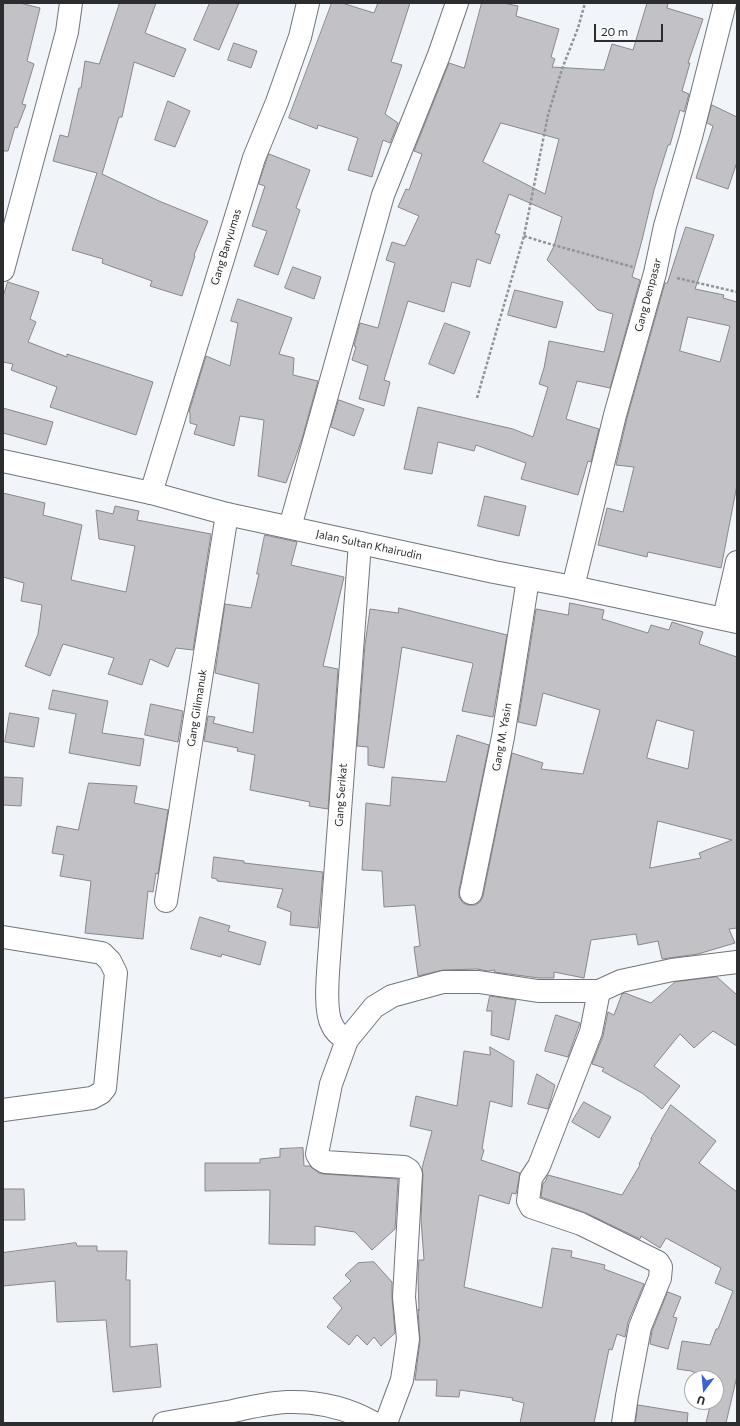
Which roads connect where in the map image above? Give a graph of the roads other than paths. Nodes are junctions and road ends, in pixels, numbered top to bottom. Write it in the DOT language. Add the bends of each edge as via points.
graph roads {
  1 [pos="71,3"];
  2 [pos="308,3"];
  3 [pos="457,3"];
  4 [pos="726,3"];
  5 [pos="3,270"];
  6 [pos="3,461"];
  7 [pos="151,493"];
  8 [pos="227,514"];
  9 [pos="290,527"];
  10 [pos="360,543"];
  11 [pos="737,562"];
  12 [pos="528,579"];
  13 [pos="572,587"];
  14 [pos="730,620"];
  15 [pos="471,893"];
  16 [pos="166,901"];
  17 [pos="3,937"];
  18 [pos="737,962"];
  19 [pos="599,991"];
  20 [pos="347,1040"];
  21 [pos="3,1110"];
  22 [pos="164,1423"];
  23 [pos="374,1423"];
  24 [pos="386,1423"];
  25 [pos="623,1423"];
  1 -- 5 [label="street" via="67,32"];
  2 -- 7 [label="street, Gang Banyumas" via="300,37 254,158"];
  3 -- 9 [label="street" via="383,195"];
  4 -- 13 [label="street, Gang Denpasar" via="615,415"];
  6 -- 7 [label="street, Jalan Sultan Khairudin"];
  7 -- 8 [label="street, Jalan Sultan Khairudin"];
  8 -- 9 [label="street, Jalan Sultan Khairudin"];
  8 -- 16 [label="street, Gang Gilimanuk"];
  9 -- 10 [label="street, Jalan Sultan Khairudin"];
  10 -- 12 [label="street, Jalan Sultan Khairudin"];
  10 -- 20 [label="street, Gang Serikat" via="329,965 328,1009 331,1023 338,1034"];
  11 -- 14 [label="street"];
  12 -- 13 [label="street, Jalan Sultan Khairudin"];
  12 -- 15 [label="street, Gang M. Yasin" via="503,737"];
  13 -- 14 [label="street, Jalan Sultan Khairudin"];
  17 -- 21 [label="street" via="102,953 116,973 105,1088 101,1093 92,1098"];
  18 -- 19 [label="street" via="672,970 620,981"];
  19 -- 20 [label="street" via="538,991 479,982 443,982 392,996 374,1007"];
  19 -- 25 [label="street" via="591,1032 539,1166 531,1178 528,1201 531,1207 580,1224 658,1262 661,1267 660,1278 640,1327"];
  20 -- 24 [label="street" via="331,1084 317,1154 325,1162 404,1167 411,1174 404,1297 408,1339 402,1380"];
  22 -- 23 [label="street" via="266,1404 307,1402 347,1411"];
}
